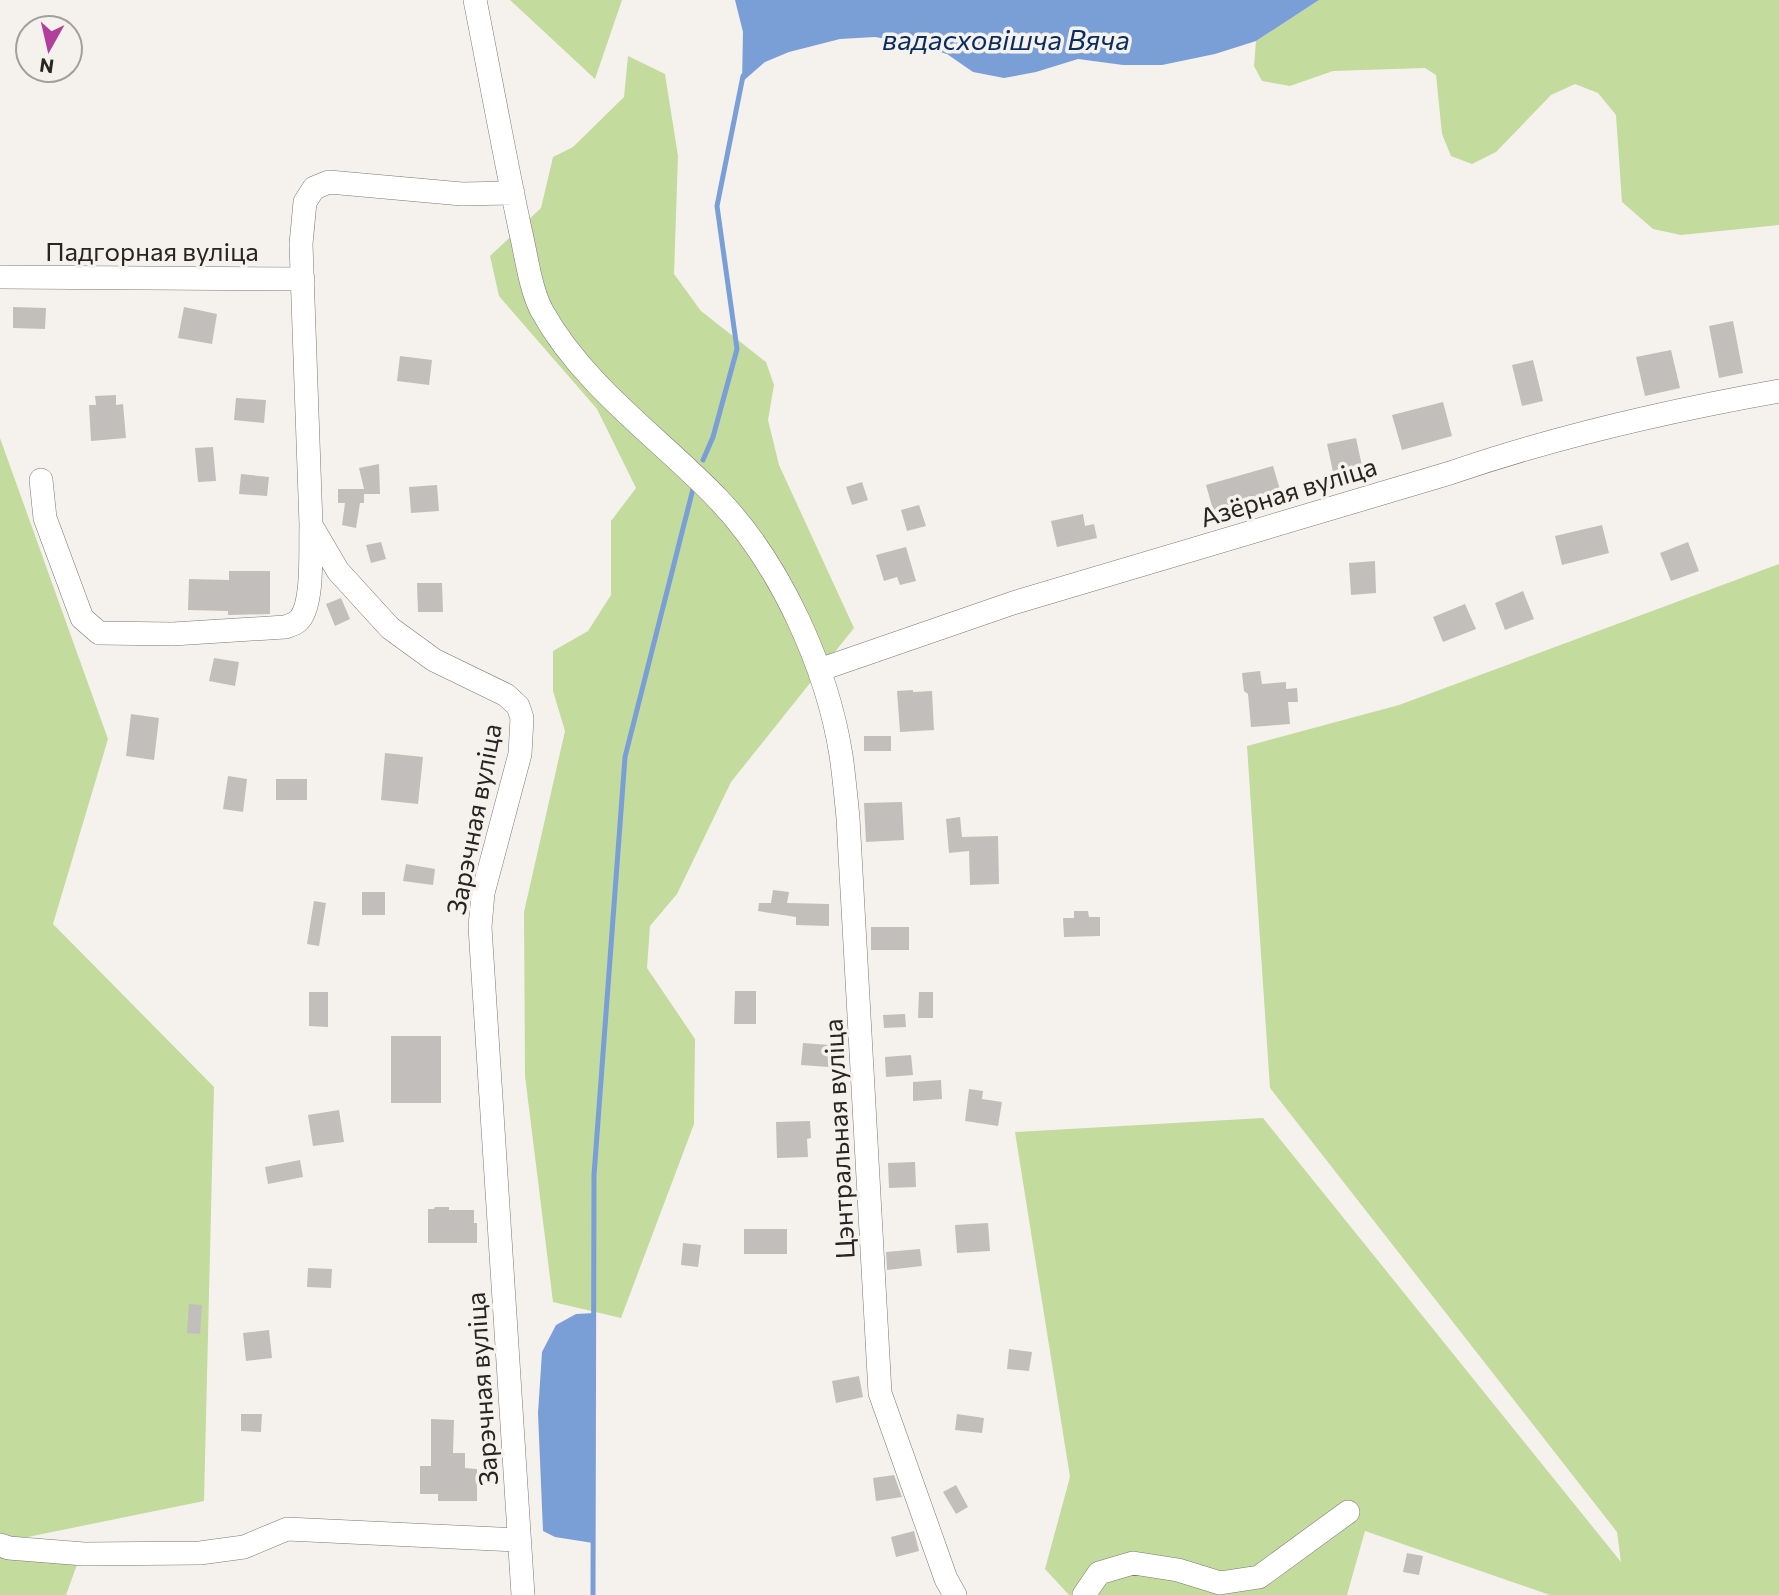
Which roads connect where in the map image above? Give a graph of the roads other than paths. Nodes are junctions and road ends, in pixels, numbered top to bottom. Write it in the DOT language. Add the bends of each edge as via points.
graph roads {
  1 [pos="475,0"];
  2 [pos="513,193"];
  3 [pos="0,277"];
  4 [pos="303,279"];
  5 [pos="1779,391"];
  6 [pos="41,480"];
  7 [pos="310,524"];
  8 [pos="819,670"];
  9 [pos="1348,1512"];
  10 [pos="519,1540"];
  11 [pos="0,1545"];
  12 [pos="523,1595"];
  13 [pos="955,1595"];
  14 [pos="1084,1595"];
  1 -- 2 [label="street, Цэнтральная вуліца"];
  2 -- 4 [label="street, Зарэчная вуліца" via="462,194 329,182 314,188 305,202 302,223"];
  2 -- 8 [label="street, Цэнтральная вуліца" via="541,309 602,387 720,500 744,531 782,587"];
  3 -- 4 [label="street, Падгорная вуліца"];
  4 -- 7 [label="street, Зарэчная вуліца"];
  5 -- 8 [label="street, Азёрная вуліца" via="1636,419 1515,450 1013,603"];
  6 -- 7 [label="street" via="45,518 82,618 99,634 173,634 285,627 298,622 307,595"];
  7 -- 10 [label="street, Зарэчная вуліца" via="338,571 390,628 434,660 506,695 518,706 522,718 520,754 482,893 480,927"];
  8 -- 13 [label="street, Цэнтральная вуліца" via="841,753 848,818 880,1393"];
  9 -- 14 [label="street" via="1259,1577 1220,1583 1133,1563 1099,1573"];
  10 -- 11 [label="street" via="287,1529 244,1547 200,1553 85,1554"];
  10 -- 12 [label="street, Зарэчная вуліца"];
}
